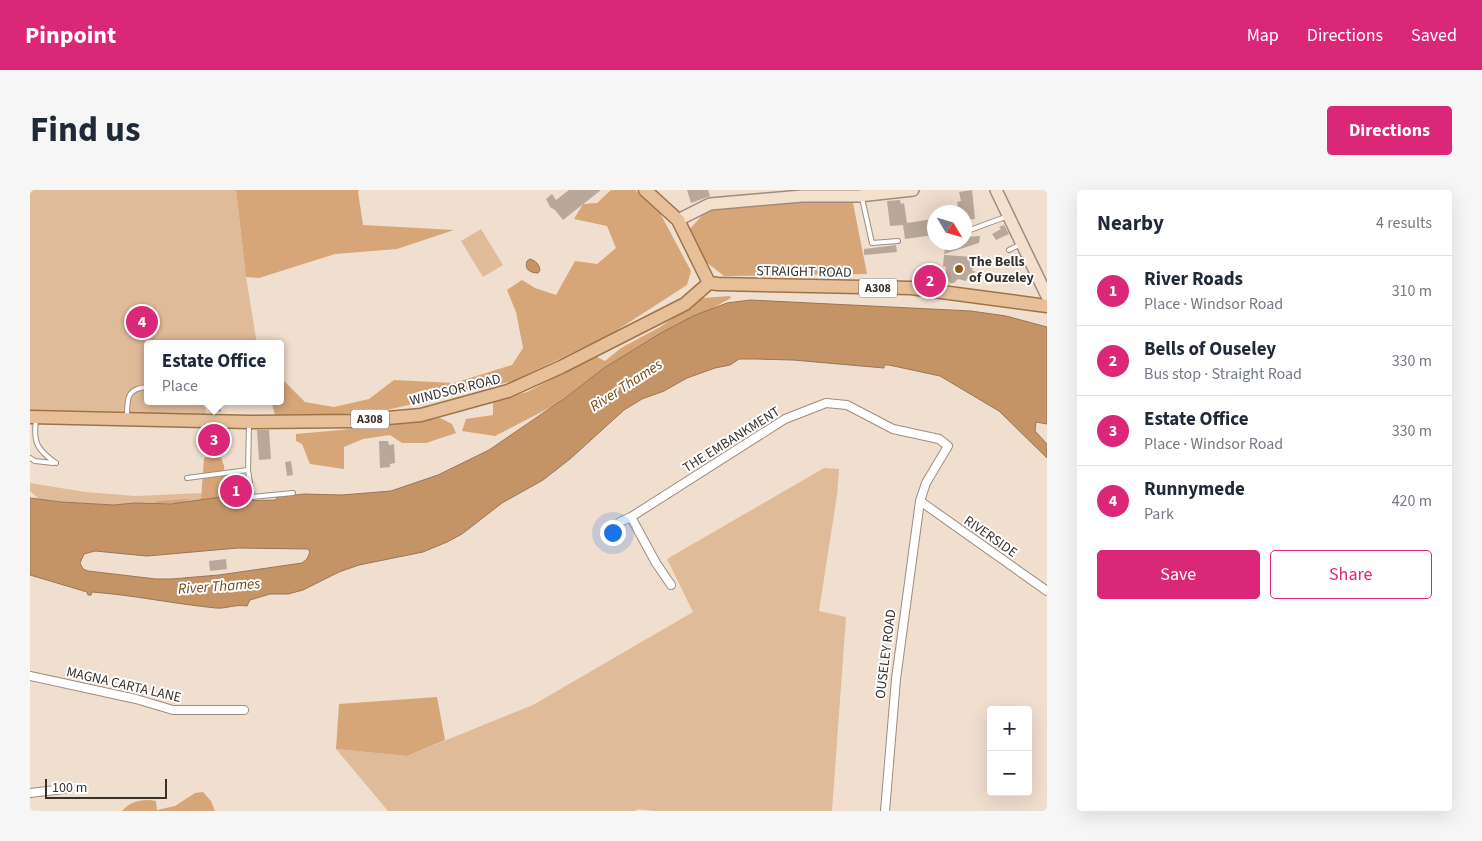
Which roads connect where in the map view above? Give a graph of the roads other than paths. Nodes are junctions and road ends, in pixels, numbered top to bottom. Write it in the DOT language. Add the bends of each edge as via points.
graph roads {
  1 [pos="645,190"];
  2 [pos="913,190"];
  3 [pos="996,190"];
  4 [pos="802,193"];
  5 [pos="861,196"];
  6 [pos="1008,216"];
  7 [pos="678,220"];
  8 [pos="972,229"];
  9 [pos="898,241"];
  10 [pos="1022,243"];
  11 [pos="1009,250"];
  12 [pos="709,283"];
  13 [pos="1047,296"];
  14 [pos="1047,306"];
  15 [pos="144,387"];
  16 [pos="33,417"];
  17 [pos="126,420"];
  18 [pos="249,422"];
  19 [pos="30,458"];
  20 [pos="248,470"];
  21 [pos="187,478"];
  22 [pos="293,493"];
  23 [pos="920,501"];
  24 [pos="631,517"];
  25 [pos="620,522"];
  26 [pos="671,585"];
  27 [pos="1047,591"];
  28 [pos="30,676"];
  29 [pos="244,710"];
  30 [pos="64,789"];
  31 [pos="30,793"];
  32 [pos="885,811"];
  1 -- 7 [label="main road"];
  2 -- 5 [label="main road"];
  3 -- 6 [label="main road"];
  4 -- 5 [label="main road"];
  4 -- 7 [label="main road" via="710,204"];
  5 -- 9 [label="lane" via="872,243"];
  6 -- 8 [label="lane"];
  6 -- 10 [label="main road"];
  7 -- 12 [label="main road"];
  10 -- 11 [label="lane"];
  10 -- 13 [label="main road"];
  12 -- 14 [label="main road, STRAIGHT ROAD / A308" via="911,288"];
  12 -- 18 [label="main road, WINDSOR ROAD / A308" via="686,304 508,391 421,415"];
  15 -- 17 [label="lane" via="131,392"];
  16 -- 17 [label="main road, WINDSOR ROAD / A308"];
  16 -- 19 [label="lane" via="36,444 56,463"];
  17 -- 18 [label="main road, WINDSOR ROAD / A308"];
  18 -- 20 [label="lane"];
  20 -- 21 [label="lane"];
  20 -- 22 [label="lane" via="252,497"];
  23 -- 24 [label="street, THE EMBANKMENT" via="926,483 948,446 939,439 893,429 846,405 826,403 785,419"];
  23 -- 27 [label="street, RIVERSIDE"];
  23 -- 32 [label="street, OUSELEY ROAD" via="896,679"];
  24 -- 25 [label="street"];
  24 -- 26 [label="street"];
  28 -- 29 [label="street, MAGNA CARTA LANE" via="173,710"];
  30 -- 31 [label="street"];
}
